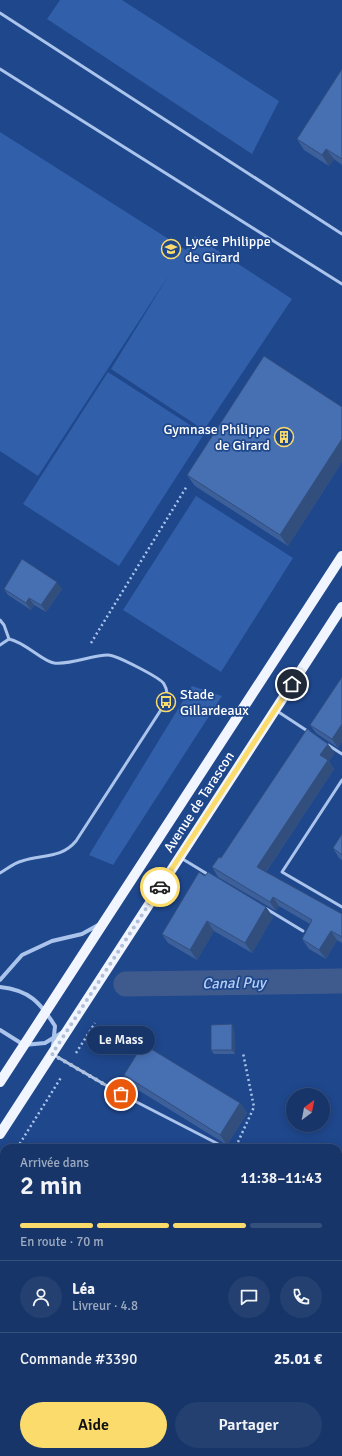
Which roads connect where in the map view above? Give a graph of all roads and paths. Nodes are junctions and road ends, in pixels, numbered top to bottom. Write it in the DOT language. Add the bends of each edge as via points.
graph roads {
  1 [pos="0,13"];
  2 [pos="0,69"];
  3 [pos="342,234"];
  4 [pos="342,284"];
  5 [pos="187,486"];
  6 [pos="342,556"];
  7 [pos="342,607"];
  8 [pos="0,620"];
  9 [pos="9,639"];
  10 [pos="0,645"];
  11 [pos="80,661"];
  12 [pos="275,710"];
  13 [pos="312,734"];
  14 [pos="324,742"];
  15 [pos="342,754"];
  16 [pos="342,780"];
  17 [pos="180,857"];
  18 [pos="0,873"];
  19 [pos="214,878"];
  20 [pos="262,906"];
  21 [pos="342,907"];
  22 [pos="105,921"];
  23 [pos="303,931"];
  24 [pos="0,980"];
  25 [pos="0,987"];
  26 [pos="46,1012"];
  27 [pos="70,1027"];
  28 [pos="0,1030"];
  29 [pos="54,1038"];
  30 [pos="24,1045"];
  31 [pos="243,1053"];
  32 [pos="52,1054"];
  33 [pos="0,1082"];
  34 [pos="0,1134"];
  35 [pos="218,1144"];
  36 [pos="237,1144"];
  1 -- 3 [label="lane"];
  2 -- 4 [label="lane"];
  5 -- 11 [label="path"];
  6 -- 22 [label="main road, Avenue de Tarascon"];
  7 -- 12 [label="main road, Avenue de Tarascon"];
  8 -- 9 [label="lane"];
  9 -- 10 [label="lane"];
  9 -- 11 [label="lane" via="17,640 52,663"];
  11 -- 18 [label="lane" via="108,655 124,660 164,683 168,691 166,702 76,842 63,853 21,861"];
  12 -- 13 [label="lane"];
  12 -- 17 [label="main road, Avenue de Tarascon"];
  14 -- 15 [label="lane"];
  16 -- 21 [label="lane" via="282,872"];
  17 -- 19 [label="lane"];
  17 -- 27 [label="main road, Avenue de Tarascon"];
  20 -- 23 [label="lane"];
  22 -- 24 [label="street" via="82,934 52,941 22,955"];
  22 -- 26 [label="main road, Avenue de Tarascon"];
  25 -- 26 [label="street" via="23,992"];
  26 -- 29 [label="street" via="55,1026"];
  26 -- 30 [label="main road, Avenue de Tarascon"];
  27 -- 29 [label="street"];
  27 -- 32 [label="main road, Avenue de Tarascon"];
  28 -- 30 [label="street"];
  29 -- 30 [label="street"];
  29 -- 32 [label="street"];
  30 -- 33 [label="main road, Avenue de Tarascon"];
  31 -- 36 [label="path" via="254,1107"];
  32 -- 34 [label="main road, Avenue de Tarascon"];
  32 -- 35 [label="lane" via="121,1094"];
}
